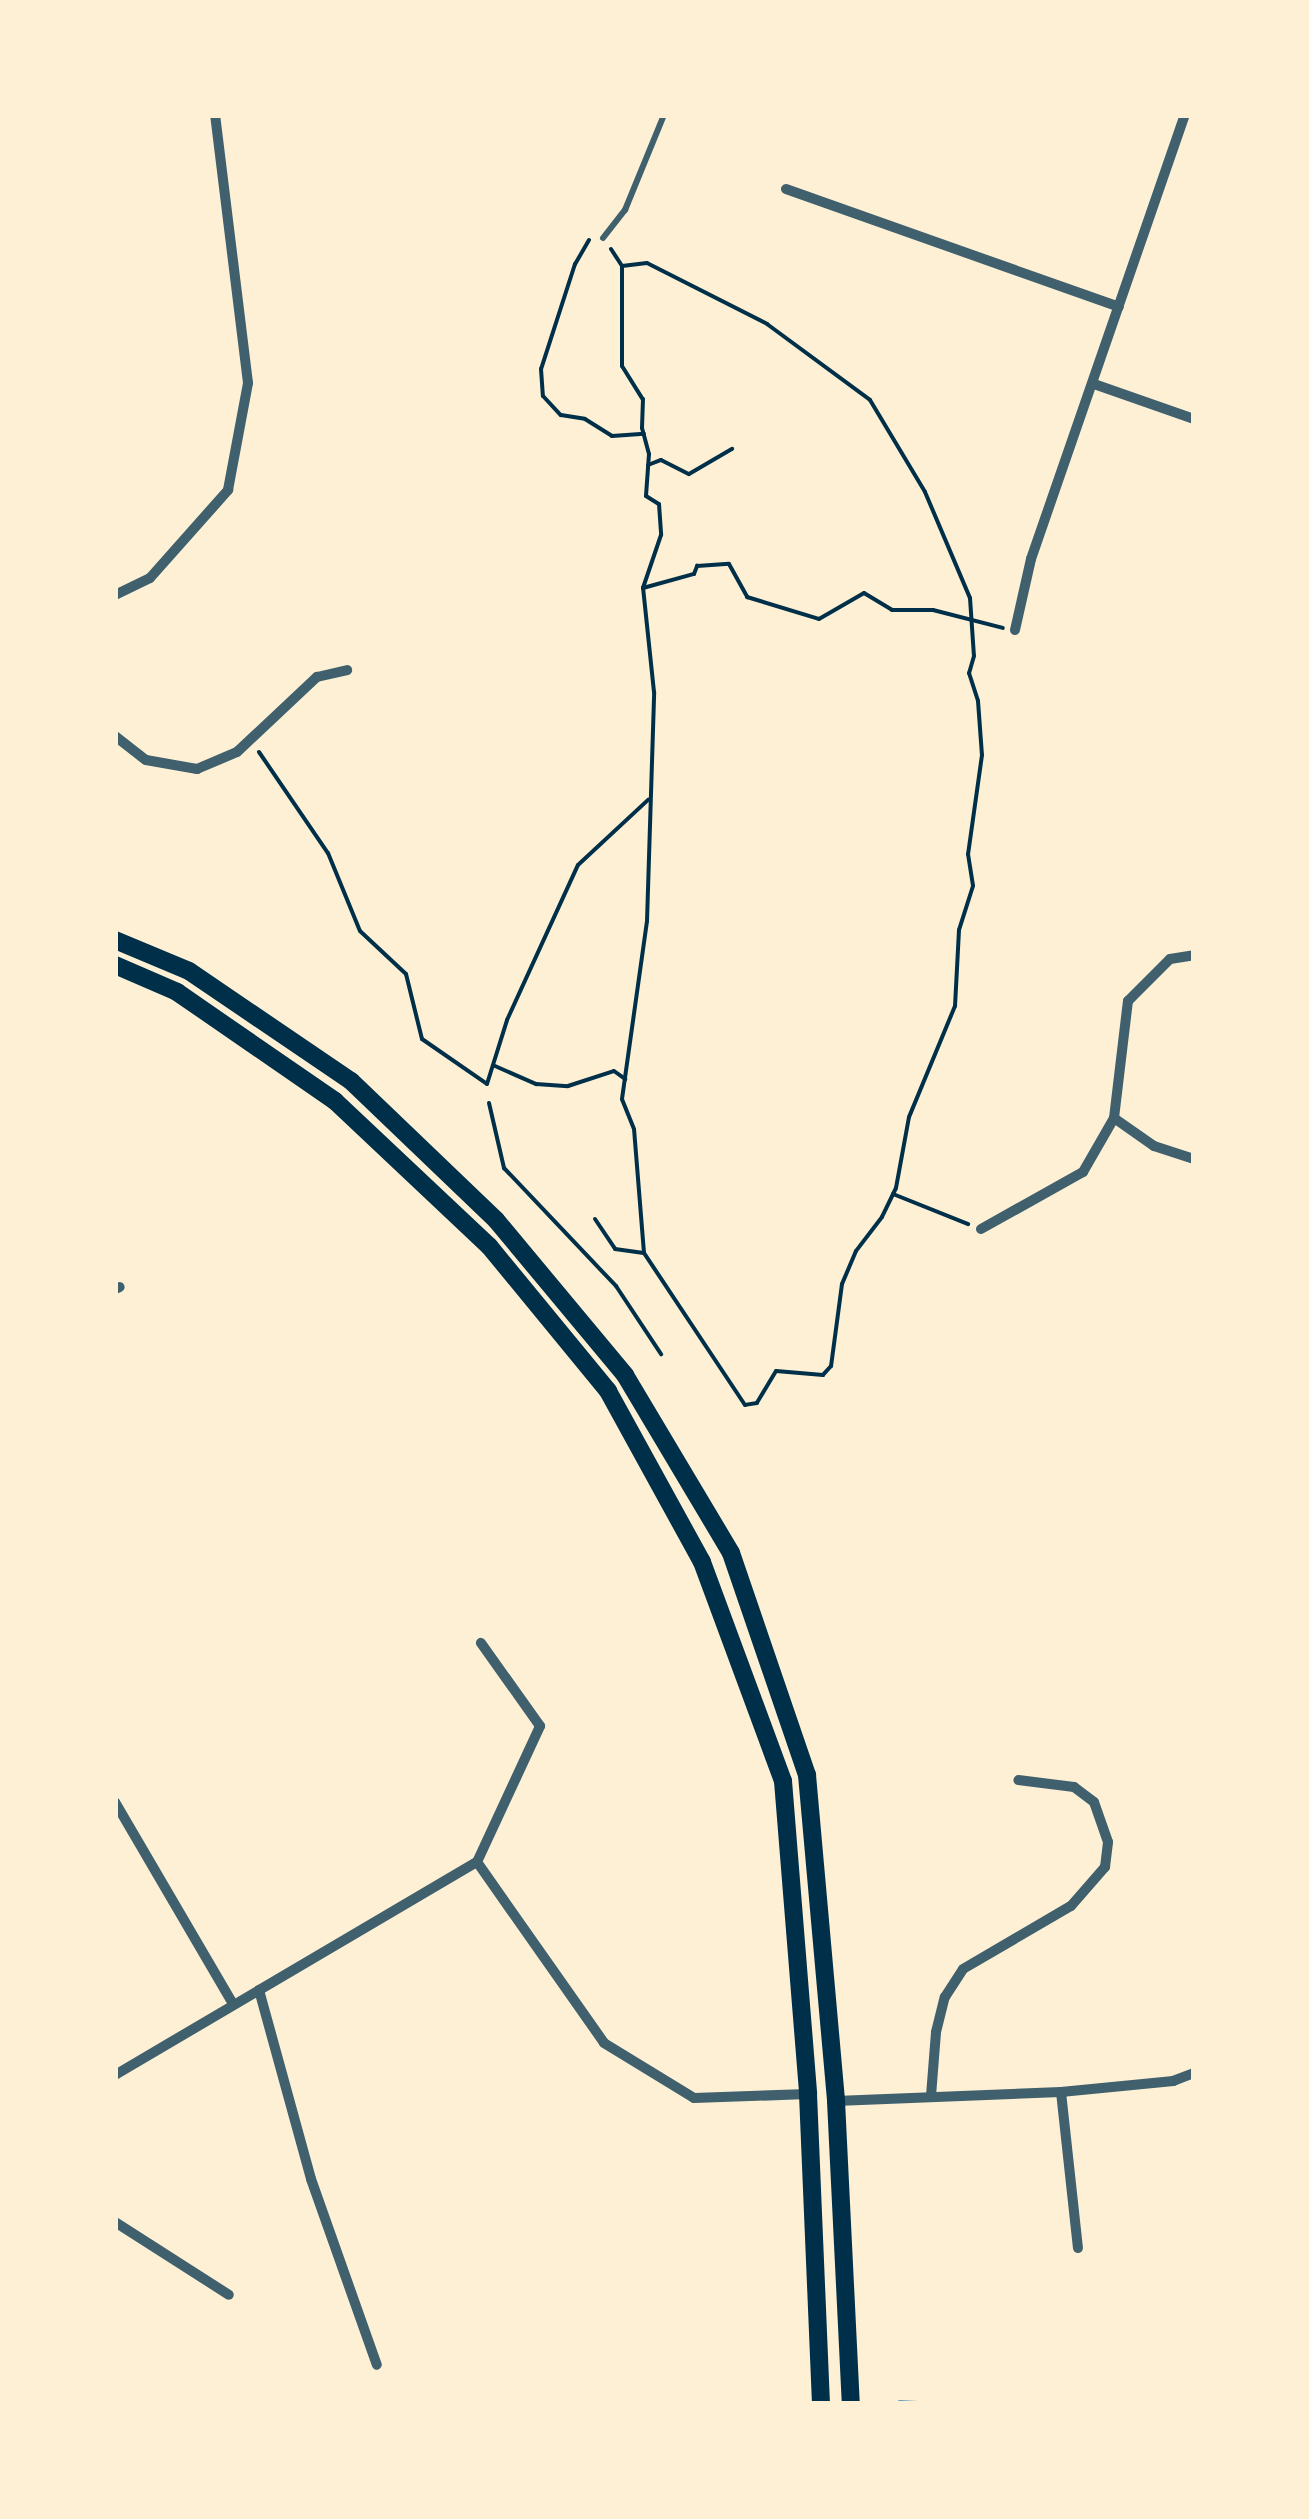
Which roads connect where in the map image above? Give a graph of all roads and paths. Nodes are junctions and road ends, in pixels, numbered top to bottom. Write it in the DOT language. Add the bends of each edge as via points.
graph roads {
  1 [pos="214,115"];
  2 [pos="664,115"];
  3 [pos="1185,115"];
  4 [pos="786,188"];
  5 [pos="603,238"];
  6 [pos="590,239"];
  7 [pos="622,266"];
  8 [pos="1119,307"];
  9 [pos="1094,384"];
  10 [pos="1194,419"];
  11 [pos="644,434"];
  12 [pos="732,449"];
  13 [pos="648,464"];
  14 [pos="643,588"];
  15 [pos="115,595"];
  16 [pos="970,619"];
  17 [pos="1015,630"];
  18 [pos="347,670"];
  19 [pos="115,736"];
  20 [pos="250,740"];
  21 [pos="648,800"];
  22 [pos="115,940"];
  23 [pos="1194,956"];
  24 [pos="115,966"];
  25 [pos="495,1066"];
  26 [pos="626,1079"];
  27 [pos="490,1104"];
  28 [pos="1114,1118"];
  29 [pos="1194,1160"];
  30 [pos="894,1194"];
  31 [pos="595,1219"];
  32 [pos="981,1229"];
  33 [pos="644,1253"];
  34 [pos="661,1354"];
  35 [pos="481,1643"];
  36 [pos="1018,1780"];
  37 [pos="115,1802"];
  38 [pos="476,1862"];
  39 [pos="259,1990"];
  40 [pos="233,2004"];
  41 [pos="1194,2073"];
  42 [pos="115,2075"];
  43 [pos="1061,2092"];
  44 [pos="808,2094"];
  45 [pos="930,2096"];
  46 [pos="836,2101"];
  47 [pos="115,2222"];
  48 [pos="1078,2248"];
  49 [pos="229,2295"];
  50 [pos="377,2365"];
  51 [pos="822,2404"];
  52 [pos="851,2404"];
  1 -- 15 [label="street" via="248,383 228,490 150,578"];
  2 -- 5 [label="lane" via="625,210"];
  3 -- 8 [label="street"];
  4 -- 8 [label="street"];
  5 -- 7 [label="path"];
  6 -- 11 [label="path" via="575,264 541,369 543,396 561,414 586,419 612,436"];
  7 -- 11 [label="path" via="622,366 643,400"];
  7 -- 16 [label="path" via="647,262 767,324 870,400 925,492 970,598"];
  8 -- 9 [label="street"];
  9 -- 10 [label="street"];
  9 -- 17 [label="street" via="1031,559"];
  11 -- 13 [label="path"];
  12 -- 13 [label="path" via="688,474 661,460"];
  13 -- 14 [label="path" via="646,496 659,504 661,535"];
  14 -- 16 [label="path" via="694,574 697,566 729,564 746,598 819,620 864,593 892,610"];
  14 -- 21 [label="path" via="654,692"];
  16 -- 17 [label="path"];
  16 -- 30 [label="path" via="969,673 982,755 968,854 973,886 960,930 956,1006 909,1117"];
  18 -- 20 [label="street" via="316,677"];
  19 -- 20 [label="street" via="146,760 196,769"];
  20 -- 25 [label="path" via="328,853 360,931 406,974 422,1038 487,1084"];
  21 -- 25 [label="path" via="578,865 507,1020"];
  21 -- 26 [label="path" via="647,921"];
  22 -- 46 [label="main road" via="189,971 351,1080 496,1220 626,1375 730,1553 807,1775"];
  23 -- 28 [label="street" via="1170,960 1128,1001"];
  24 -- 44 [label="main road" via="177,992 335,1101 489,1246 608,1391 702,1562 784,1781"];
  25 -- 26 [label="path" via="536,1084 568,1086 614,1071"];
  26 -- 33 [label="path" via="622,1100 634,1130"];
  27 -- 34 [label="path" via="504,1168 616,1286"];
  28 -- 29 [label="street" via="1154,1146"];
  28 -- 32 [label="street" via="1083,1172"];
  30 -- 32 [label="path"];
  30 -- 33 [label="path" via="842,1284 830,1366 823,1374 776,1371 756,1404 745,1405 733,1394"];
  31 -- 33 [label="path" via="615,1249"];
  35 -- 38 [label="street" via="540,1726"];
  36 -- 45 [label="street" via="1074,1787 1094,1802 1108,1842 1105,1866 1071,1906 963,1969 936,2032"];
  37 -- 40 [label="street"];
  38 -- 39 [label="street"];
  38 -- 44 [label="street" via="604,2042 694,2098"];
  39 -- 40 [label="street"];
  39 -- 50 [label="street" via="311,2179"];
  40 -- 42 [label="street"];
  41 -- 43 [label="street"];
  43 -- 45 [label="street"];
  43 -- 48 [label="street"];
  44 -- 51 [label="main road"];
  45 -- 46 [label="street"];
  46 -- 52 [label="main road"];
  47 -- 49 [label="street"];
}
